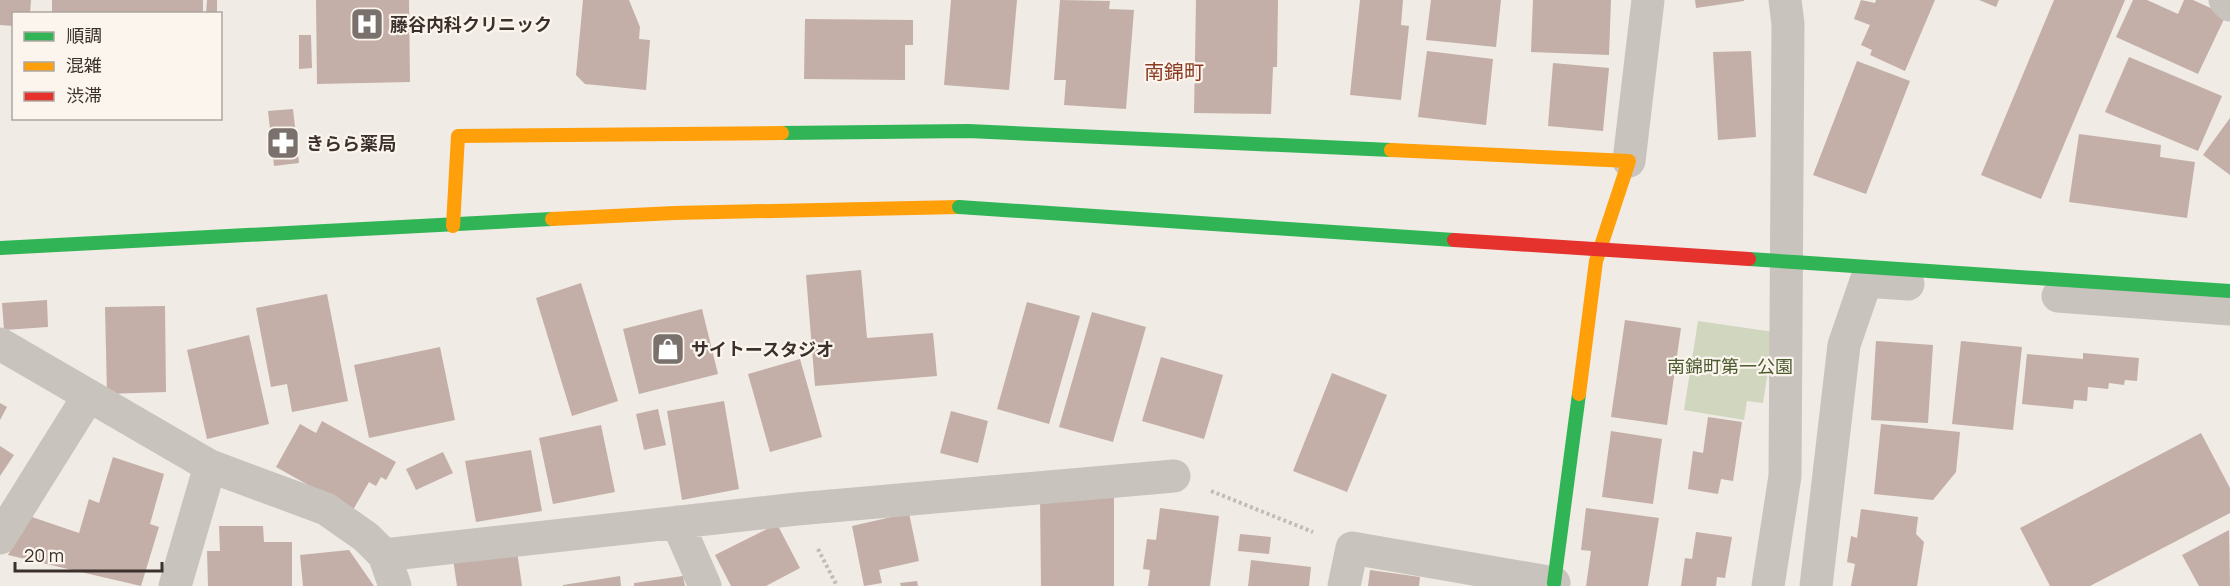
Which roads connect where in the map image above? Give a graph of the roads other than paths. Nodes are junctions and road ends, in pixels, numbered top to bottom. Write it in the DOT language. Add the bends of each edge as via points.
graph roads {
  1 [pos="1648,0"];
  2 [pos="1785,0"];
  3 [pos="2225,0"];
  4 [pos="2230,5"];
  5 [pos="1629,161"];
  6 [pos="453,226"];
  7 [pos="0,248"];
  8 [pos="1596,261"];
  9 [pos="1785,270"];
  10 [pos="2230,291"];
  11 [pos="2230,309"];
  12 [pos="0,344"];
  13 [pos="88,397"];
  14 [pos="210,466"];
  15 [pos="1174,476"];
  16 [pos="677,522"];
  17 [pos="0,538"];
  18 [pos="384,555"];
  19 [pos="1554,585"];
  20 [pos="175,586"];
  21 [pos="395,586"];
  22 [pos="705,586"];
  23 [pos="1344,586"];
  24 [pos="1768,586"];
  25 [pos="1816,586"];
  1 -- 5 [label="street"];
  2 -- 9 [label="street"];
  3 -- 4 [label="street"];
  5 -- 6 [label="street" via="968,131 458,136"];
  5 -- 8 [label="street"];
  6 -- 7 [label="street"];
  6 -- 10 [label="street, bridge" via="674,213 959,207"];
  8 -- 9 [label="street"];
  8 -- 19 [label="street"];
  9 -- 24 [label="street" via="1785,476"];
  11 -- 25 [label="street" via="1866,281 1844,345"];
  12 -- 13 [label="street"];
  13 -- 14 [label="street"];
  13 -- 17 [label="street"];
  14 -- 18 [label="street" via="326,509"];
  14 -- 20 [label="street"];
  15 -- 16 [label="street"];
  16 -- 18 [label="street"];
  16 -- 22 [label="street"];
  18 -- 21 [label="street"];
  19 -- 23 [label="street" via="1352,548"];
}
